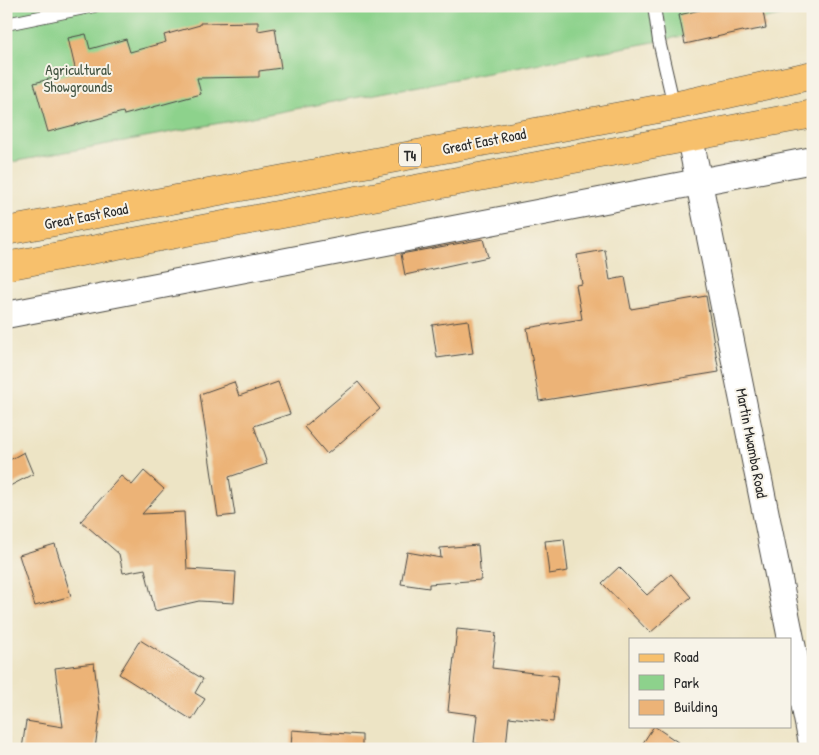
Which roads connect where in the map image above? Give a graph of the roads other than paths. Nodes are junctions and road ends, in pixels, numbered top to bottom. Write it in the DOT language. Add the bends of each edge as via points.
graph roads {
  1 [pos="94,6"];
  2 [pos="654,6"];
  3 [pos="6,24"];
  4 [pos="813,75"];
  5 [pos="674,106"];
  6 [pos="813,114"];
  7 [pos="690,138"];
  8 [pos="813,160"];
  9 [pos="699,181"];
  10 [pos="6,231"];
  11 [pos="6,266"];
  12 [pos="6,316"];
  13 [pos="791,638"];
  14 [pos="792,644"];
  15 [pos="813,748"];
  1 -- 3 [label="lane"];
  2 -- 5 [label="lane"];
  4 -- 5 [label="main road, Great East Road / T4"];
  5 -- 10 [label="main road, Great East Road / T4"];
  6 -- 7 [label="main road, T4"];
  7 -- 9 [label="street, Martin Mwamba Road"];
  7 -- 11 [label="main road, T4"];
  8 -- 9 [label="street"];
  9 -- 12 [label="street"];
  9 -- 13 [label="street, Martin Mwamba Road"];
  14 -- 15 [label="street, Martin Mwamba Road"];
}
